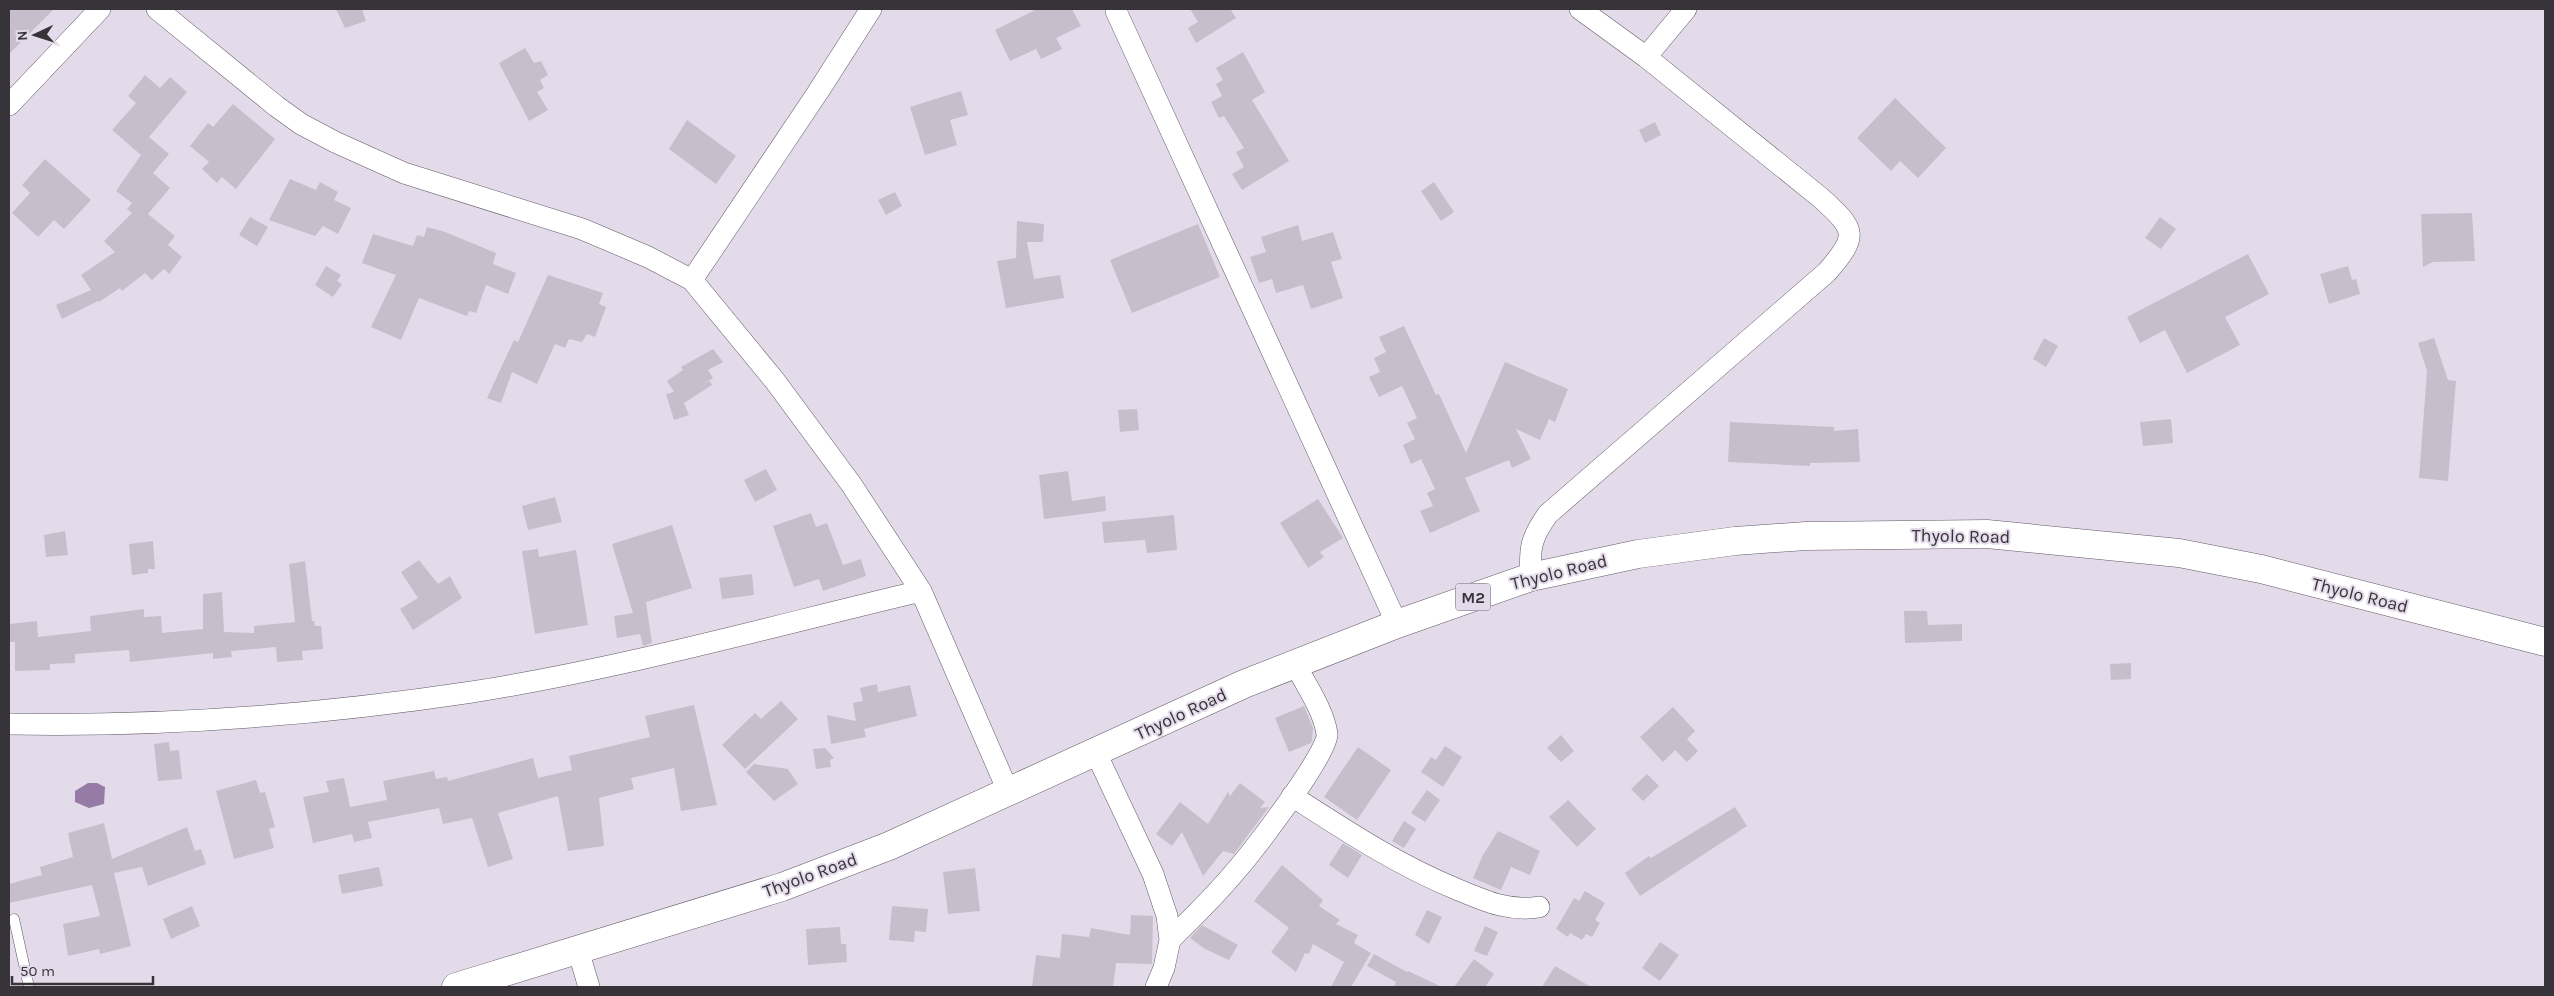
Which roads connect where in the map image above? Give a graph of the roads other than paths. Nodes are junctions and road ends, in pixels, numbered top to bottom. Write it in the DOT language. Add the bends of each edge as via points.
graph roads {
  1 [pos="100,9"];
  2 [pos="157,9"];
  3 [pos="871,9"];
  4 [pos="1580,9"];
  5 [pos="1686,9"];
  6 [pos="1116,11"];
  7 [pos="1646,57"];
  8 [pos="9,105"];
  9 [pos="692,280"];
  10 [pos="1531,577"];
  11 [pos="922,591"];
  12 [pos="1397,624"];
  13 [pos="2545,642"];
  14 [pos="1295,664"];
  15 [pos="9,724"];
  16 [pos="1096,752"];
  17 [pos="1008,791"];
  18 [pos="1292,796"];
  19 [pos="1539,907"];
  20 [pos="14,920"];
  21 [pos="1170,940"];
  22 [pos="578,950"];
  23 [pos="29,987"];
  24 [pos="456,987"];
  25 [pos="589,987"];
  26 [pos="1156,987"];
  1 -- 8 [label="street"];
  2 -- 9 [label="street" via="276,106 334,142 404,173 582,229"];
  3 -- 9 [label="street"];
  4 -- 7 [label="street"];
  5 -- 7 [label="street"];
  6 -- 12 [label="street"];
  7 -- 10 [label="street" via="1821,198 1846,222 1850,236 1844,253 1827,272 1548,514 1535,532 1530,550"];
  9 -- 11 [label="street" via="769,374 845,476"];
  10 -- 12 [label="highway, Thyolo Road / M2"];
  10 -- 13 [label="highway, Thyolo Road / M2" via="1638,554 1735,541 1806,536 1987,534 2179,553 2261,570"];
  11 -- 15 [label="street" via="616,664 473,692 269,717 93,726"];
  11 -- 17 [label="street"];
  12 -- 14 [label="highway, Thyolo Road / M2"];
  14 -- 16 [label="highway, Thyolo Road / M2"];
  14 -- 18 [label="street" via="1324,723 1327,736 1321,753"];
  16 -- 17 [label="highway, Thyolo Road / M2"];
  16 -- 21 [label="street" via="1153,874"];
  17 -- 22 [label="highway, Thyolo Road / M2" via="889,846 782,887"];
  18 -- 19 [label="street" via="1408,868 1500,907"];
  18 -- 21 [label="street" via="1234,874"];
  20 -- 23 [label="lane"];
  21 -- 26 [label="street"];
  22 -- 24 [label="highway, Thyolo Road / M2"];
  22 -- 25 [label="street"];
}
